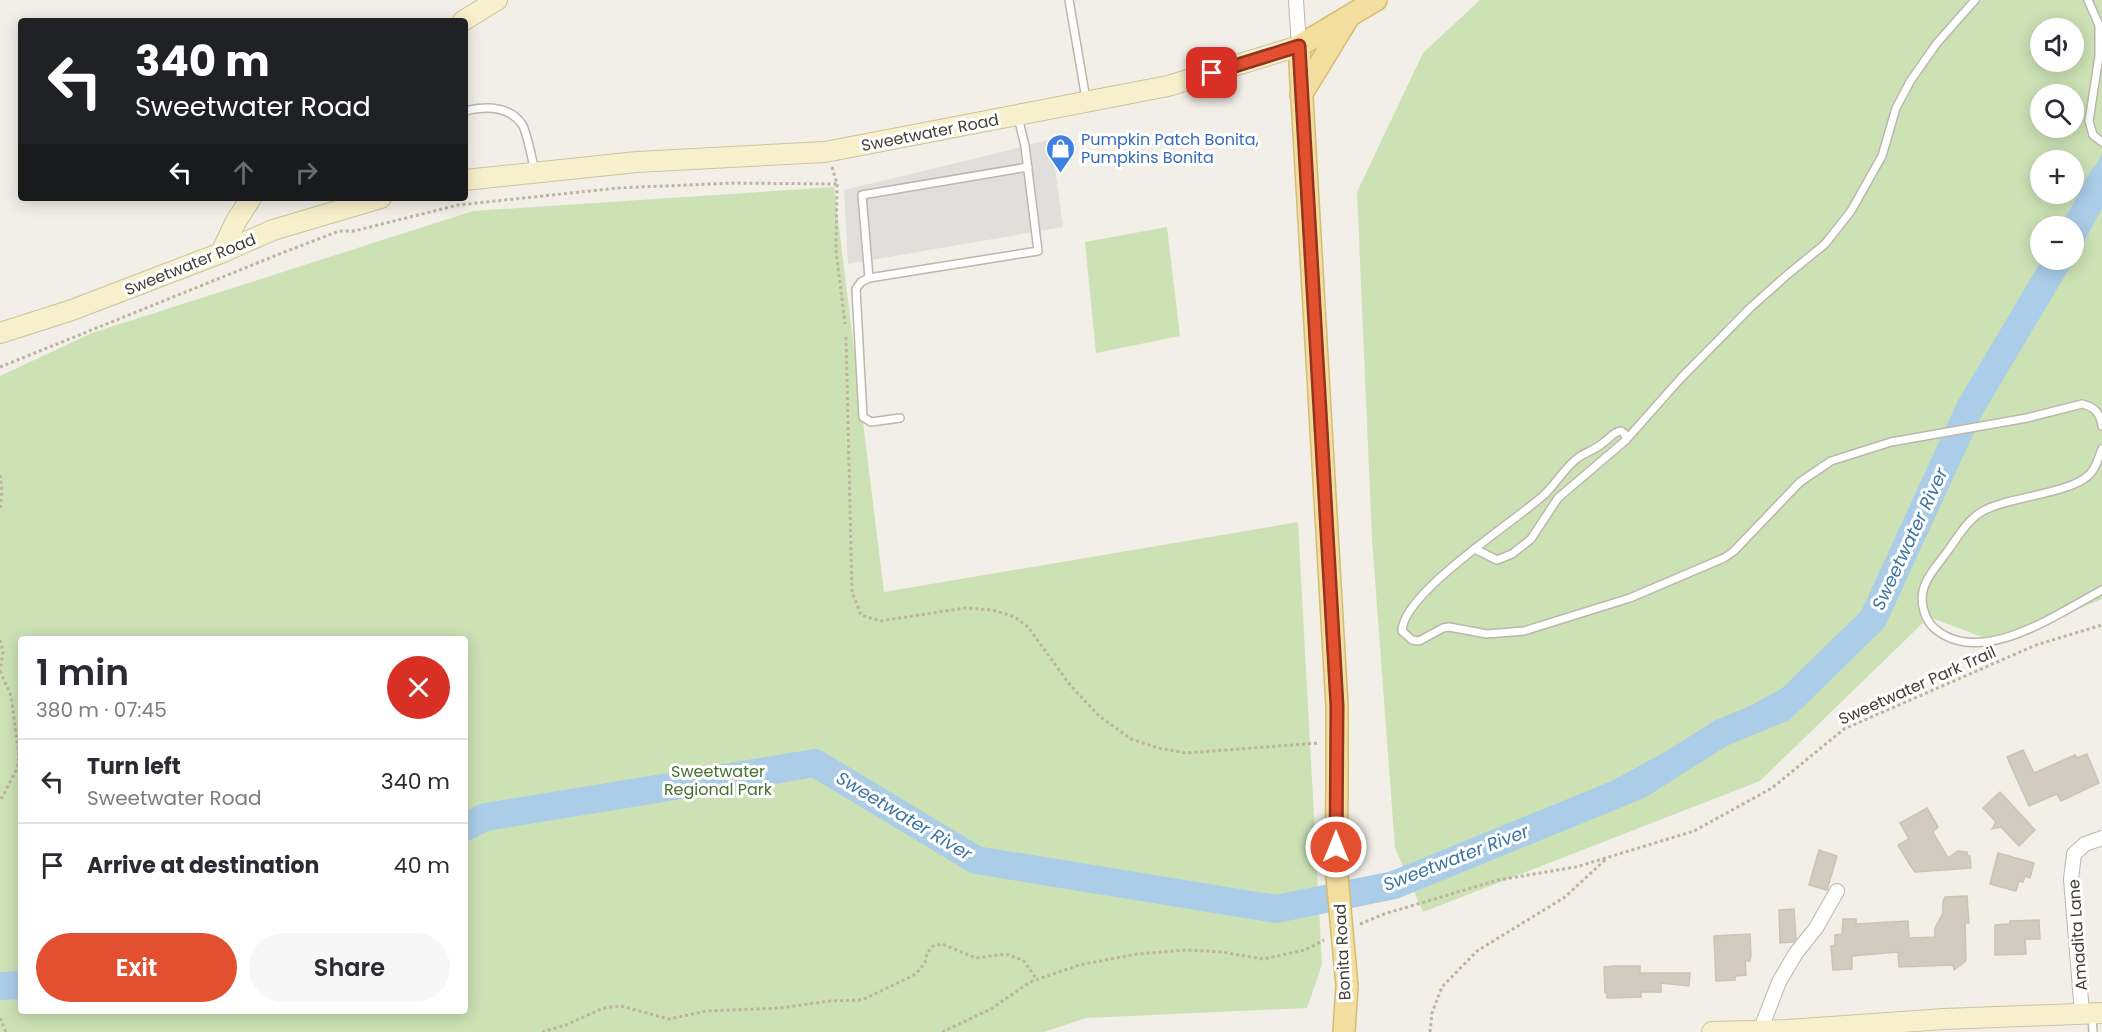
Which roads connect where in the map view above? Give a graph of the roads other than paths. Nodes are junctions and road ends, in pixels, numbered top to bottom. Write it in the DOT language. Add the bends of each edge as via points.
graph roads {
  1 [pos="496,0"];
  2 [pos="1069,0"];
  3 [pos="1296,0"];
  4 [pos="1376,0"];
  5 [pos="1976,0"];
  6 [pos="2088,0"];
  7 [pos="1350,15"];
  8 [pos="468,18"];
  9 [pos="1299,46"];
  10 [pos="1301,95"];
  11 [pos="1087,102"];
  12 [pos="468,110"];
  13 [pos="1017,115"];
  14 [pos="2100,141"];
  15 [pos="1028,167"];
  16 [pos="536,173"];
  17 [pos="468,180"];
  18 [pos="249,201"];
  19 [pos="363,201"];
  20 [pos="339,205"];
  21 [pos="221,253"];
  22 [pos="869,278"];
  23 [pos="0,333"];
  24 [pos="900,418"];
  25 [pos="2102,426"];
  26 [pos="1626,440"];
  27 [pos="2102,449"];
  28 [pos="1475,549"];
  29 [pos="2102,590"];
  30 [pos="2102,838"];
  31 [pos="1837,891"];
  32 [pos="2092,1018"];
  33 [pos="1945,1025"];
  34 [pos="1760,1030"];
  35 [pos="1344,1032"];
  36 [pos="1712,1032"];
  1 -- 8 [label="main road"];
  2 -- 11 [label="lane"];
  3 -- 9 [label="street"];
  4 -- 7 [label="main road, Sweetwater Road"];
  5 -- 26 [label="lane" via="1937,42 1911,80 1896,108 1882,156 1845,220 1825,244 1750,308"];
  6 -- 14 [label="lane" via="2099,25 2099,56 2089,121"];
  7 -- 9 [label="main road, Sweetwater Road"];
  7 -- 10 [label="main road"];
  9 -- 10 [label="main road, Bonita Road"];
  9 -- 11 [label="main road, Sweetwater Road" via="1168,86"];
  10 -- 35 [label="main road, Bonita Road, bridge" via="1337,706 1336,866 1347,986"];
  11 -- 13 [label="main road, Sweetwater Road"];
  12 -- 16 [label="lane" via="486,106 507,111 522,125"];
  13 -- 15 [label="lane"];
  13 -- 16 [label="main road, Sweetwater Road" via="825,152 637,162"];
  15 -- 22 [label="lane" via="862,195"];
  15 -- 22 [label="lane" via="1038,250"];
  16 -- 17 [label="main road, Sweetwater Road"];
  18 -- 21 [label="main road"];
  19 -- 20 [label="main road, Sweetwater Road"];
  20 -- 21 [label="main road, Sweetwater Road"];
  21 -- 23 [label="main road, Sweetwater Road"];
  22 -- 24 [label="lane" via="856,289 862,417 871,422"];
  25 -- 28 [label="lane" via="2100,414 2082,404 1891,442 1819,467 1724,558 1630,598 1524,631 1487,633 1449,627 1419,641 1406,636 1402,631 1405,618 1417,600"];
  26 -- 28 [label="lane" via="1621,430 1616,431 1579,458 1546,493"];
  26 -- 28 [label="lane" via="1558,498 1531,539 1512,554 1497,560"];
  27 -- 29 [label="lane" via="2093,472 2078,483 1999,504 1969,521 1922,594 1928,623 1937,631 1965,642 1992,642 2006,639"];
  30 -- 32 [label="street, Amadita Lane" via="2085,844 2074,854 2071,879"];
  31 -- 34 [label="street" via="1779,982"];
  32 -- 33 [label="main road"];
  33 -- 34 [label="main road"];
  34 -- 36 [label="main road"];
}
